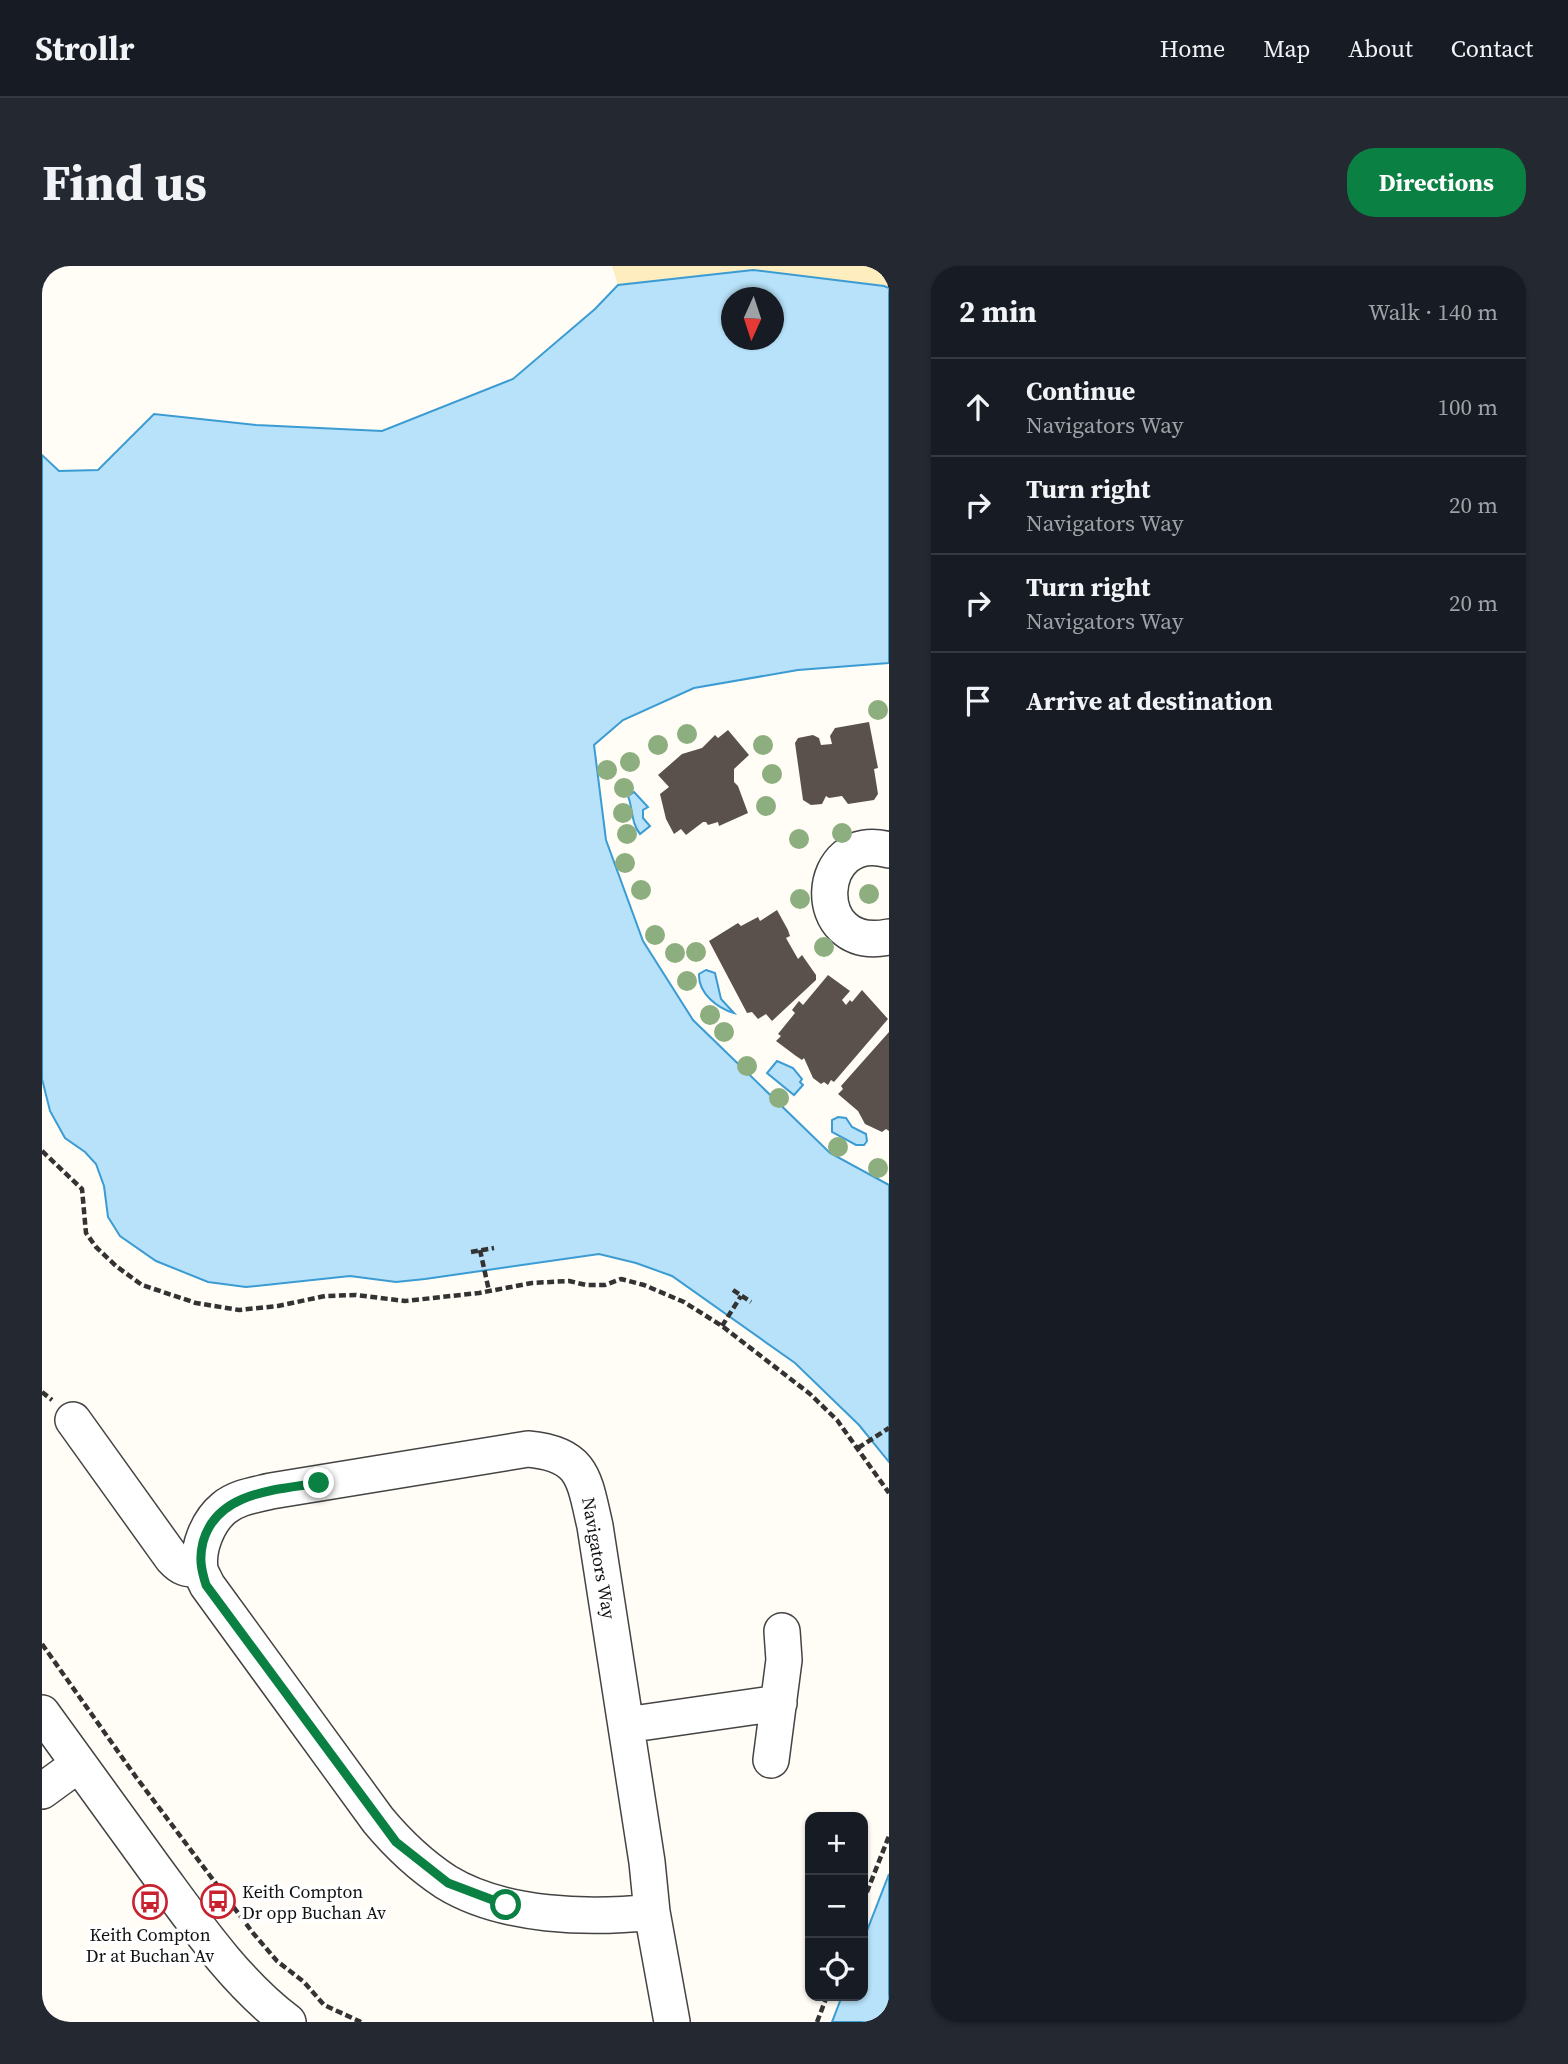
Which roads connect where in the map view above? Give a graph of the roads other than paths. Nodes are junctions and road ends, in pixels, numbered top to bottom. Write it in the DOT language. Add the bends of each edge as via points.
graph roads {
  1 [pos="889,850"];
  2 [pos="889,937"];
  3 [pos="73,1420"];
  4 [pos="200,1569"];
  5 [pos="782,1632"];
  6 [pos="779,1703"];
  7 [pos="42,1713"];
  8 [pos="626,1726"];
  9 [pos="771,1760"];
  10 [pos="79,1764"];
  11 [pos="42,1791"];
  12 [pos="653,1912"];
  13 [pos="288,2022"];
  14 [pos="673,2022"];
  1 -- 2 [label="street" via="865,848 850,853 831,877 828,892 834,914 848,931 862,937"];
  3 -- 4 [label="street" via="172,1558 188,1570"];
  4 -- 8 [label="street, Navigators Way" via="201,1550 211,1524 224,1508 242,1498 528,1449 551,1451 576,1468 587,1492"];
  4 -- 12 [label="street" via="206,1585 378,1820 410,1855 448,1883 506,1905 591,1916"];
  5 -- 6 [label="street"];
  6 -- 8 [label="street"];
  6 -- 9 [label="street"];
  7 -- 10 [label="street"];
  8 -- 12 [label="street, Navigators Way"];
  10 -- 11 [label="street"];
  10 -- 13 [label="street" via="188,1915 268,2007"];
  12 -- 14 [label="street, Navigators Way"];
}
